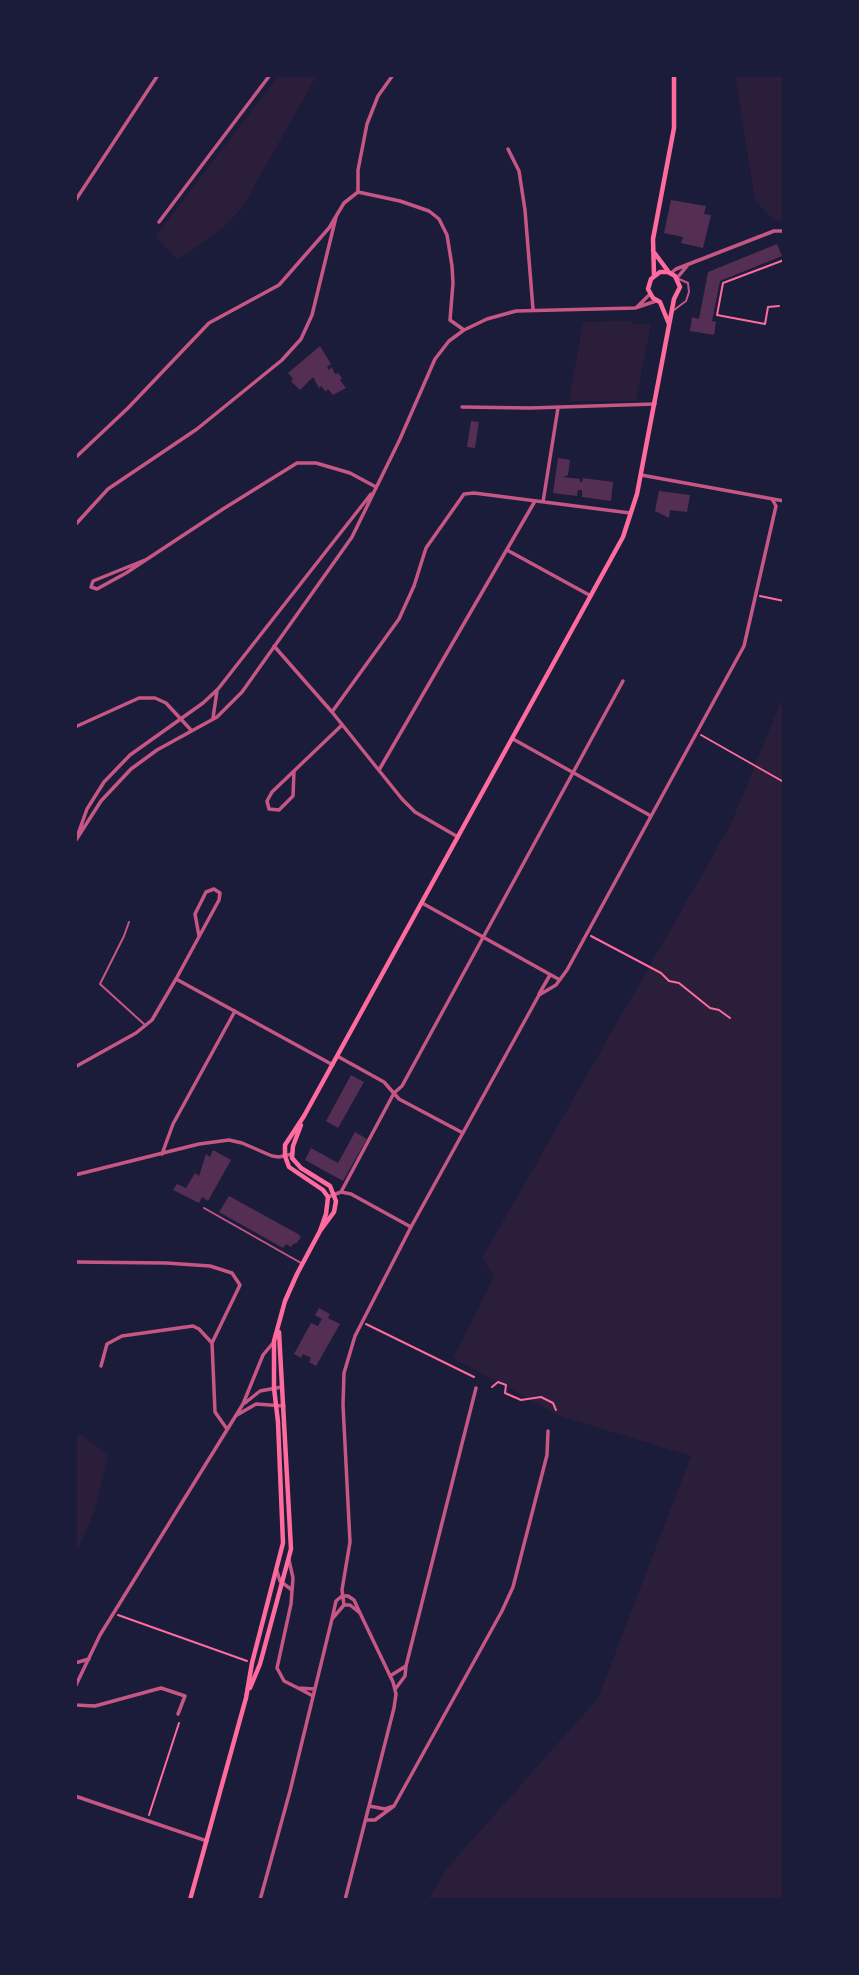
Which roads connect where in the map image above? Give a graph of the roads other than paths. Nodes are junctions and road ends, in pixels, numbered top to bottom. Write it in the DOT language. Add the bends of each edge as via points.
graph roads {
  1 [pos="158,75"];
  2 [pos="270,75"];
  3 [pos="393,75"];
  4 [pos="674,75"];
  5 [pos="508,149"];
  6 [pos="358,192"];
  7 [pos="75,201"];
  8 [pos="336,217"];
  9 [pos="159,222"];
  10 [pos="784,231"];
  11 [pos="653,251"];
  12 [pos="689,263"];
  13 [pos="670,273"];
  14 [pos="654,275"];
  15 [pos="677,278"];
  16 [pos="650,294"];
  17 [pos="674,299"];
  18 [pos="658,302"];
  19 [pos="635,308"];
  20 [pos="533,309"];
  21 [pos="674,311"];
  22 [pos="669,324"];
  23 [pos="464,330"];
  24 [pos="655,404"];
  25 [pos="462,407"];
  26 [pos="558,408"];
  27 [pos="75,457"];
  28 [pos="641,475"];
  29 [pos="376,486"];
  30 [pos="772,499"];
  31 [pos="535,500"];
  32 [pos="783,501"];
  33 [pos="544,502"];
  34 [pos="776,506"];
  35 [pos="632,513"];
  36 [pos="75,524"];
  37 [pos="341,533"];
  38 [pos="352,537"];
  39 [pos="506,550"];
  40 [pos="145,560"];
  41 [pos="591,596"];
  42 [pos="274,646"];
  43 [pos="623,681"];
  44 [pos="218,689"];
  45 [pos="332,712"];
  46 [pos="181,718"];
  47 [pos="212,719"];
  48 [pos="342,725"];
  49 [pos="75,727"];
  50 [pos="191,730"];
  51 [pos="513,738"];
  52 [pos="294,771"];
  53 [pos="379,771"];
  54 [pos="573,772"];
  55 [pos="652,816"];
  56 [pos="458,837"];
  57 [pos="76,840"];
  58 [pos="422,903"];
  59 [pos="129,922"];
  60 [pos="199,936"];
  61 [pos="483,937"];
  62 [pos="550,975"];
  63 [pos="176,979"];
  64 [pos="560,980"];
  65 [pos="539,995"];
  66 [pos="235,1011"];
  67 [pos="146,1026"];
  68 [pos="337,1056"];
  69 [pos="333,1065"];
  70 [pos="75,1067"];
  71 [pos="394,1093"];
  72 [pos="385,1096"];
  73 [pos="304,1116"];
  74 [pos="463,1133"];
  75 [pos="162,1154"];
  76 [pos="292,1154"];
  77 [pos="285,1156"];
  78 [pos="75,1175"];
  79 [pos="341,1192"];
  80 [pos="335,1195"];
  81 [pos="328,1197"];
  82 [pos="204,1208"];
  83 [pos="411,1227"];
  84 [pos="320,1231"];
  85 [pos="75,1262"];
  86 [pos="302,1264"];
  87 [pos="279,1328"];
  88 [pos="274,1341"];
  89 [pos="212,1343"];
  90 [pos="101,1366"];
  91 [pos="282,1387"];
  92 [pos="274,1388"];
  93 [pos="476,1388"];
  94 [pos="243,1404"];
  95 [pos="276,1406"];
  96 [pos="284,1406"];
  97 [pos="235,1416"];
  98 [pos="227,1429"];
  99 [pos="548,1431"];
  100 [pos="289,1560"];
  101 [pos="277,1571"];
  102 [pos="283,1583"];
  103 [pos="292,1591"];
  104 [pos="342,1596"];
  105 [pos="344,1605"];
  106 [pos="360,1613"];
  107 [pos="332,1619"];
  108 [pos="89,1659"];
  109 [pos="75,1663"];
  110 [pos="406,1666"];
  111 [pos="390,1675"];
  112 [pos="75,1687"];
  113 [pos="298,1688"];
  114 [pos="315,1689"];
  115 [pos="395,1689"];
  116 [pos="313,1696"];
  117 [pos="246,1698"];
  118 [pos="75,1705"];
  119 [pos="178,1714"];
  120 [pos="75,1796"];
  121 [pos="369,1806"];
  122 [pos="394,1806"];
  123 [pos="366,1820"];
  124 [pos="207,1841"];
  125 [pos="190,1900"];
  126 [pos="260,1900"];
  127 [pos="345,1900"];
  1 -- 7 [label="street"];
  2 -- 9 [label="street"];
  3 -- 6 [label="street" via="367,124"];
  4 -- 11 [label="main road" via="674,128"];
  5 -- 20 [label="street" via="519,171"];
  6 -- 8 [label="street"];
  6 -- 23 [label="street" via="400,201 439,219 447,235 452,267 450,320"];
  8 -- 27 [label="street" via="279,285 209,323"];
  8 -- 36 [label="street" via="313,315 301,339 197,429 108,489"];
  10 -- 12 [label="street"];
  11 -- 13 [label="main road"];
  11 -- 14 [label="main road"];
  12 -- 13 [label="street"];
  12 -- 15 [label="street"];
  13 -- 14 [label="main road"];
  13 -- 15 [label="main road"];
  14 -- 16 [label="main road"];
  15 -- 17 [label="main road" via="680,287"];
  15 -- 21 [label="lane" via="688,283 689,292"];
  16 -- 18 [label="main road"];
  16 -- 19 [label="street"];
  17 -- 18 [label="main road"];
  17 -- 21 [label="main road"];
  18 -- 19 [label="street"];
  18 -- 22 [label="main road"];
  19 -- 20 [label="street"];
  20 -- 23 [label="street" via="502,314"];
  21 -- 22 [label="main road"];
  22 -- 24 [label="main road"];
  23 -- 29 [label="street" via="435,359"];
  24 -- 26 [label="street"];
  24 -- 28 [label="main road"];
  25 -- 26 [label="street"];
  26 -- 33 [label="street"];
  28 -- 30 [label="street"];
  28 -- 35 [label="main road"];
  29 -- 37 [label="street"];
  29 -- 38 [label="street"];
  29 -- 40 [label="street" via="316,463 297,463"];
  30 -- 32 [label="street"];
  30 -- 34 [label="street"];
  31 -- 33 [label="street"];
  31 -- 39 [label="street"];
  31 -- 45 [label="street" via="468,493 460,497 426,548 399,619"];
  32 -- 34 [label="street"];
  33 -- 35 [label="street"];
  34 -- 55 [label="street" via="744,646"];
  35 -- 41 [label="main road"];
  37 -- 38 [label="street" via="348,530"];
  37 -- 44 [label="street"];
  38 -- 42 [label="street"];
  39 -- 41 [label="street"];
  39 -- 53 [label="street"];
  40 -- 40 [label="street" via="97,589 90,587 93,580"];
  41 -- 51 [label="main road"];
  42 -- 45 [label="street"];
  42 -- 47 [label="street" via="242,692"];
  43 -- 54 [label="street"];
  44 -- 46 [label="street"];
  44 -- 47 [label="street"];
  45 -- 48 [label="street"];
  46 -- 49 [label="street" via="166,703 139,698"];
  46 -- 50 [label="street"];
  46 -- 57 [label="street" via="110,775 87,809"];
  47 -- 50 [label="street"];
  48 -- 52 [label="street"];
  48 -- 53 [label="street"];
  50 -- 57 [label="street" via="131,769 101,801"];
  51 -- 54 [label="street"];
  51 -- 56 [label="main road"];
  52 -- 52 [label="street" via="269,797 269,809 278,810 293,796"];
  53 -- 56 [label="street" via="415,813"];
  54 -- 55 [label="street"];
  54 -- 61 [label="street"];
  55 -- 64 [label="street"];
  56 -- 58 [label="main road"];
  58 -- 61 [label="street"];
  58 -- 68 [label="main road"];
  59 -- 67 [label="lane" via="100,984"];
  60 -- 60 [label="street" via="195,914 206,892 214,889 220,897"];
  60 -- 63 [label="street"];
  61 -- 62 [label="street"];
  61 -- 71 [label="street"];
  62 -- 64 [label="street"];
  62 -- 65 [label="street"];
  63 -- 66 [label="street"];
  63 -- 67 [label="street"];
  64 -- 65 [label="street"];
  65 -- 74 [label="street"];
  66 -- 69 [label="street"];
  66 -- 75 [label="street" via="173,1124"];
  67 -- 70 [label="street"];
  68 -- 69 [label="main road"];
  68 -- 71 [label="street" via="384,1082"];
  69 -- 73 [label="main road"];
  71 -- 72 [label="street"];
  71 -- 74 [label="street"];
  71 -- 79 [label="street"];
  73 -- 76 [label="main road"];
  73 -- 77 [label="main road" via="285,1145"];
  74 -- 83 [label="street"];
  75 -- 77 [label="street" via="229,1140 272,1156"];
  75 -- 78 [label="street"];
  76 -- 77 [label="street"];
  76 -- 80 [label="main road" via="298,1165 330,1186"];
  77 -- 81 [label="main road" via="293,1172"];
  79 -- 80 [label="street"];
  79 -- 83 [label="street"];
  80 -- 81 [label="street"];
  80 -- 84 [label="main road" via="334,1212"];
  81 -- 84 [label="main road"];
  82 -- 86 [label="lane"];
  83 -- 104 [label="street" via="362,1322 342,1385 350,1542"];
  84 -- 86 [label="main road"];
  85 -- 89 [label="street" via="210,1266 232,1273 240,1285"];
  86 -- 87 [label="main road"];
  87 -- 88 [label="main road"];
  87 -- 91 [label="main road"];
  88 -- 92 [label="main road"];
  88 -- 94 [label="street" via="263,1355"];
  89 -- 90 [label="street" via="193,1326 122,1336 107,1344"];
  89 -- 98 [label="street" via="215,1412"];
  91 -- 92 [label="street"];
  91 -- 96 [label="main road"];
  92 -- 94 [label="street" via="260,1391"];
  92 -- 95 [label="main road"];
  93 -- 110 [label="street"];
  94 -- 97 [label="street"];
  95 -- 96 [label="street"];
  95 -- 97 [label="street" via="256,1404"];
  95 -- 101 [label="main road" via="283,1543"];
  96 -- 100 [label="main road" via="292,1539"];
  97 -- 98 [label="street"];
  98 -- 108 [label="street"];
  99 -- 122 [label="street" via="547,1455 513,1587"];
  100 -- 102 [label="main road"];
  100 -- 103 [label="street"];
  101 -- 102 [label="street"];
  101 -- 117 [label="main road" via="249,1662"];
  102 -- 103 [label="street"];
  102 -- 117 [label="main road"];
  103 -- 113 [label="street" via="277,1668 284,1681"];
  104 -- 105 [label="street"];
  104 -- 106 [label="street" via="354,1600"];
  104 -- 107 [label="street" via="336,1601"];
  105 -- 106 [label="street"];
  105 -- 107 [label="street"];
  106 -- 111 [label="street"];
  107 -- 114 [label="street"];
  108 -- 109 [label="street"];
  108 -- 112 [label="street"];
  110 -- 111 [label="street"];
  110 -- 115 [label="street"];
  111 -- 115 [label="street"];
  113 -- 114 [label="street"];
  113 -- 116 [label="street"];
  114 -- 116 [label="street"];
  115 -- 121 [label="street"];
  116 -- 126 [label="street"];
  117 -- 124 [label="main road"];
  118 -- 119 [label="street" via="94,1706 161,1688 185,1696"];
  120 -- 124 [label="street"];
  121 -- 122 [label="street"];
  121 -- 123 [label="street"];
  122 -- 123 [label="street" via="375,1820"];
  123 -- 127 [label="street"];
  124 -- 125 [label="main road"];
}
